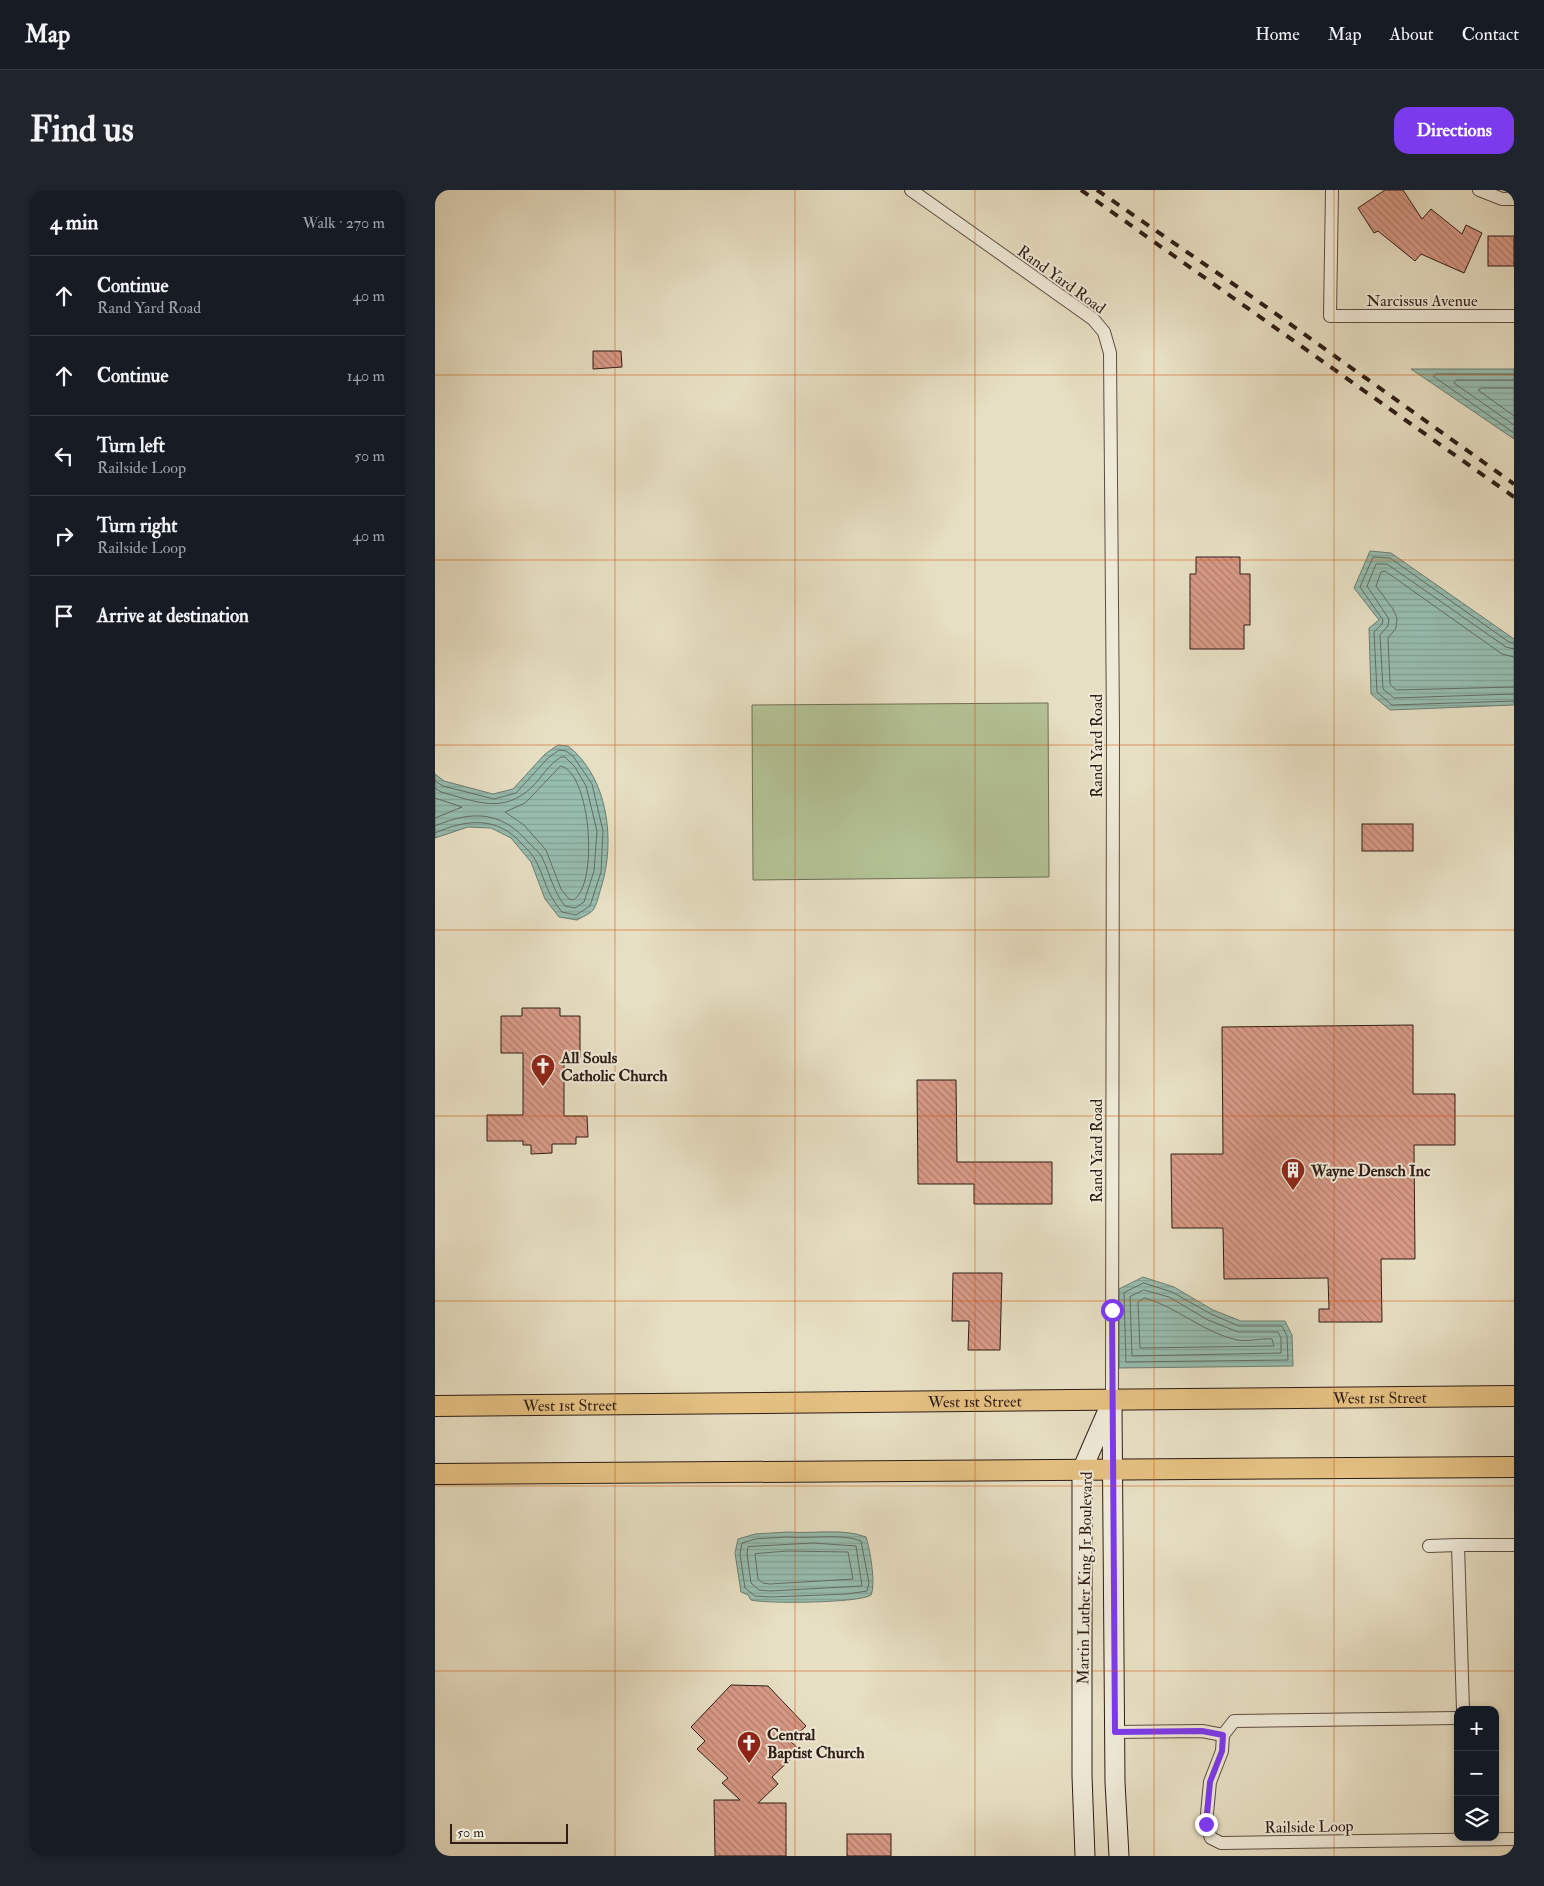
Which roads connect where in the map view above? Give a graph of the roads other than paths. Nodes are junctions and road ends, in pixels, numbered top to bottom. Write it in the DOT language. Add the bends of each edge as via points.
graph roads {
  1 [pos="911,190"];
  2 [pos="1332,190"];
  3 [pos="1479,190"];
  4 [pos="1514,199"];
  5 [pos="1514,316"];
  6 [pos="1514,1396"];
  7 [pos="1111,1400"];
  8 [pos="435,1406"];
  9 [pos="1514,1467"];
  10 [pos="1114,1469"];
  11 [pos="1082,1470"];
  12 [pos="435,1474"];
  13 [pos="1458,1545"];
  14 [pos="1514,1545"];
  15 [pos="1429,1546"];
  16 [pos="1463,1706"];
  17 [pos="1454,1718"];
  18 [pos="1115,1732"];
  19 [pos="1223,1735"];
  20 [pos="1514,1839"];
  21 [pos="1085,1856"];
  22 [pos="1119,1856"];
  1 -- 7 [label="street, Rand Yard Road" via="1093,319 1104,332 1110,353 1113,717"];
  2 -- 5 [label="street, Narcissus Avenue" via="1330,316"];
  3 -- 4 [label="street" via="1502,199"];
  6 -- 7 [label="main road, West 1st Street"];
  7 -- 8 [label="main road, West 1st Street"];
  7 -- 10 [label="main road, Martin Luther King Jr Boulevard"];
  7 -- 11 [label="main road, Martin Luther King Jr Boulevard"];
  9 -- 10 [label="main road"];
  10 -- 11 [label="main road"];
  10 -- 18 [label="main road, Martin Luther King Jr Boulevard"];
  11 -- 12 [label="main road"];
  11 -- 21 [label="main road, Martin Luther King Jr Boulevard"];
  13 -- 14 [label="street"];
  13 -- 15 [label="street"];
  13 -- 16 [label="street"];
  17 -- 19 [label="street" via="1234,1721"];
  18 -- 19 [label="street" via="1202,1731"];
  18 -- 22 [label="main road, Martin Luther King Jr Boulevard"];
  19 -- 20 [label="street, Railside Loop" via="1222,1751 1210,1782 1206,1824 1211,1838 1221,1843"];
}
